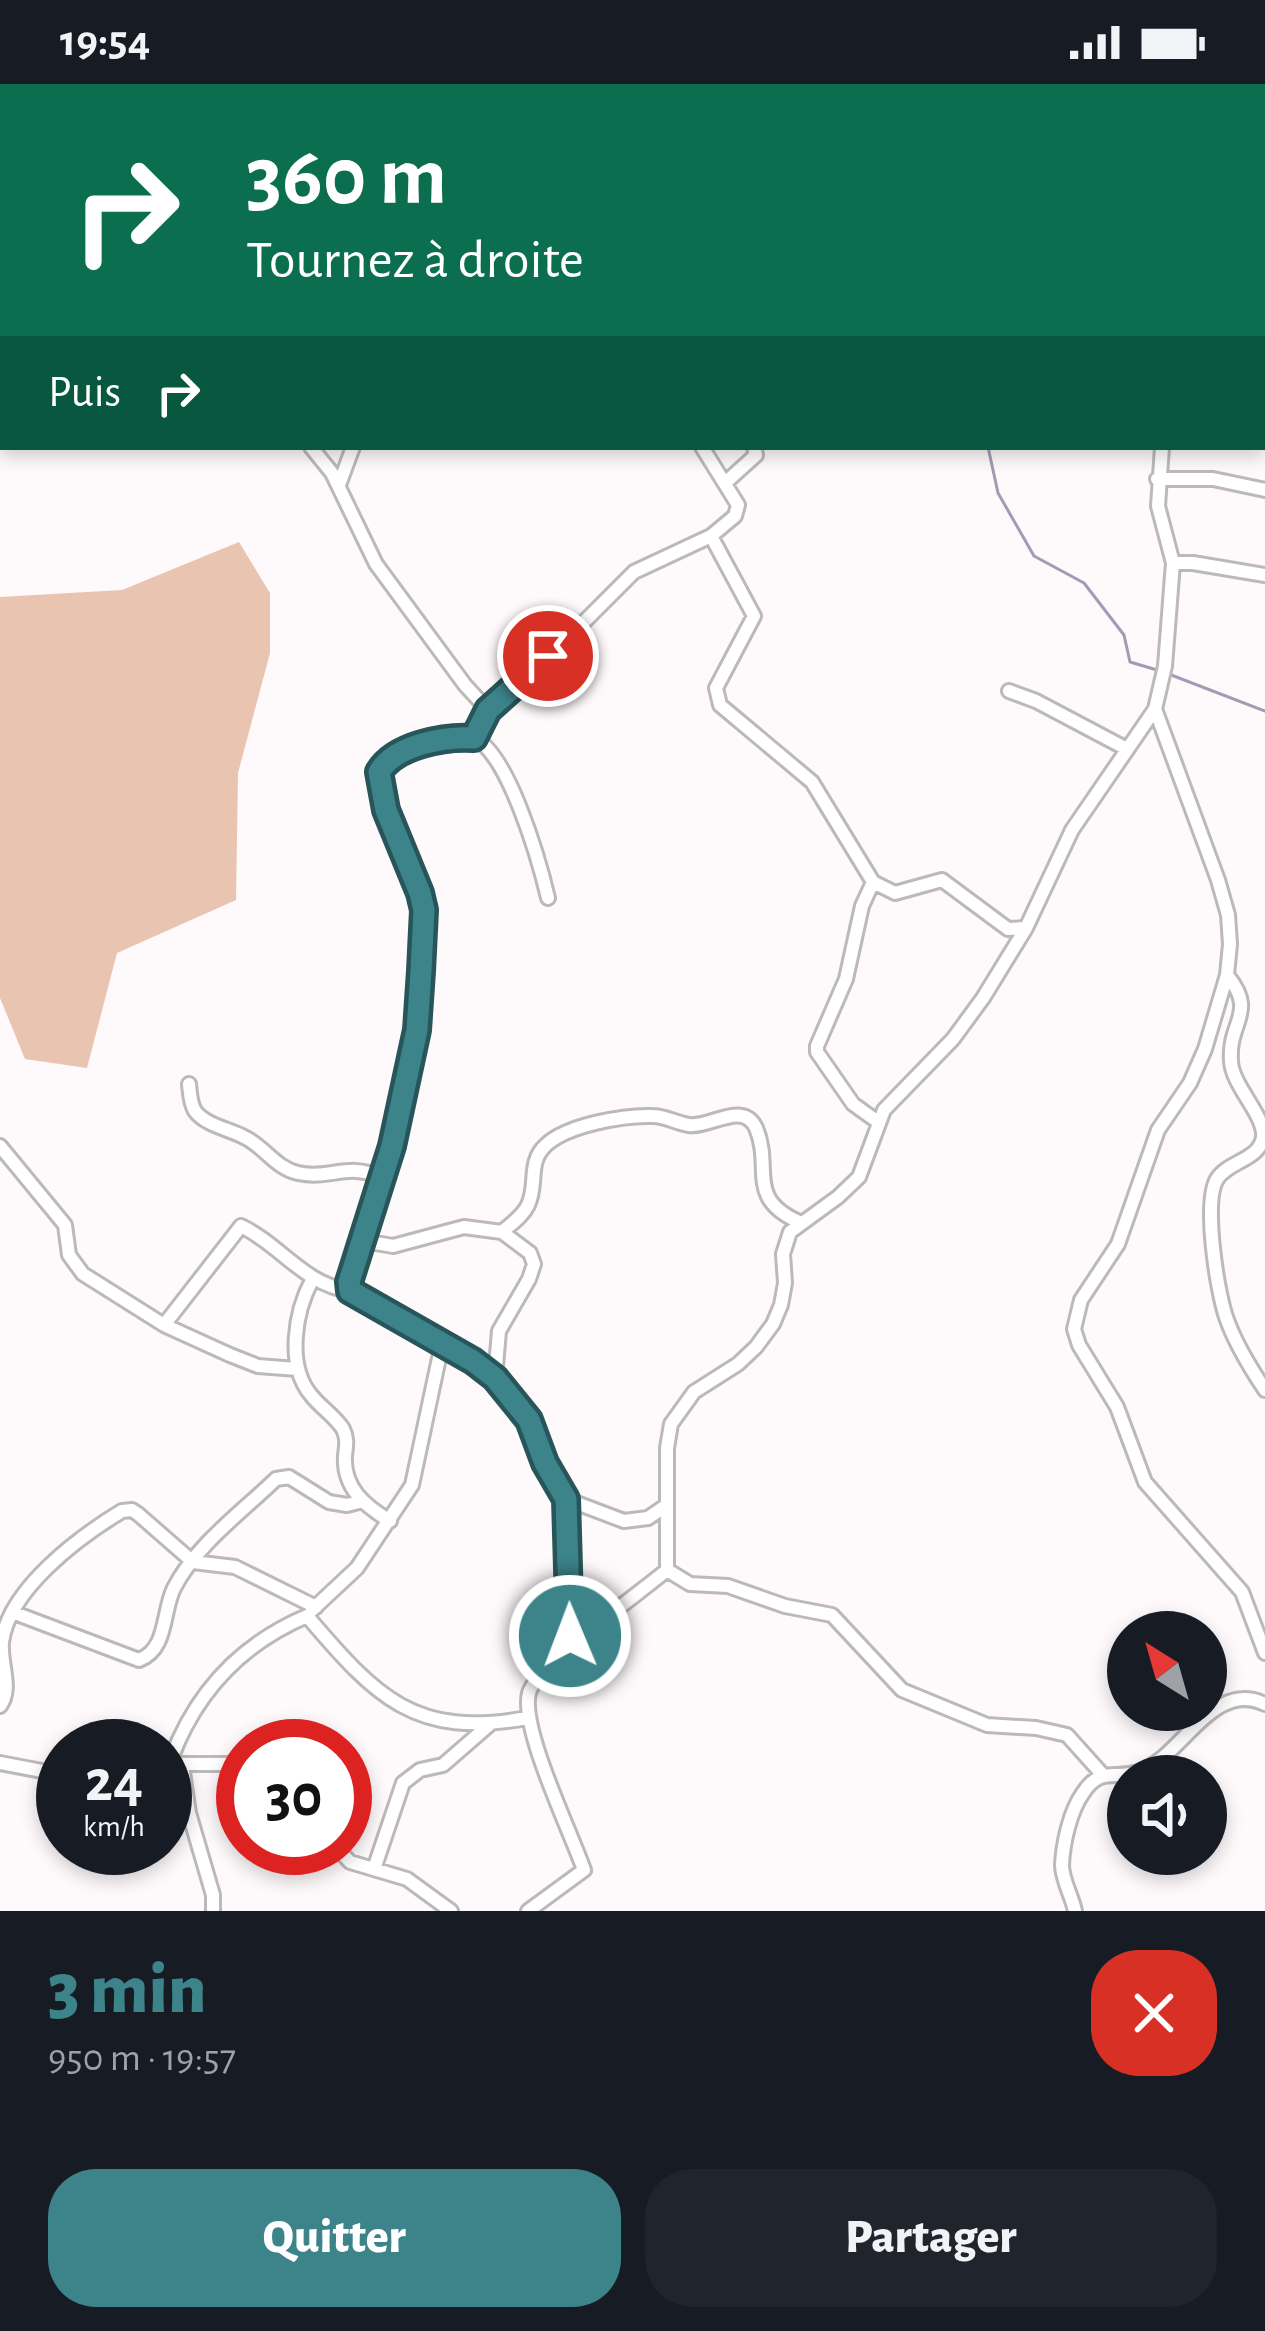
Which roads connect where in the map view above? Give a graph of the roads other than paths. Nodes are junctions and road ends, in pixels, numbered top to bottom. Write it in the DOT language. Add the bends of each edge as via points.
graph roads {
  1 [pos="313,450"];
  2 [pos="351,450"];
  3 [pos="704,450"];
  4 [pos="755,450"];
  5 [pos="1162,450"];
  6 [pos="1157,479"];
  7 [pos="725,483"];
  8 [pos="339,485"];
  9 [pos="1265,490"];
  10 [pos="711,536"];
  11 [pos="1173,563"];
  12 [pos="1265,575"];
  13 [pos="1009,691"];
  14 [pos="1155,709"];
  15 [pos="488,710"];
  16 [pos="474,738"];
  17 [pos="1125,748"];
  18 [pos="873,882"];
  19 [pos="548,898"];
  20 [pos="1026,928"];
  21 [pos="1227,975"];
  22 [pos="189,1084"];
  23 [pos="878,1122"];
  24 [pos="0,1146"];
  25 [pos="380,1177"];
  26 [pos="799,1222"];
  27 [pos="502,1232"];
  28 [pos="364,1241"];
  29 [pos="312,1280"];
  30 [pos="350,1291"];
  31 [pos="164,1325"];
  32 [pos="442,1344"];
  33 [pos="297,1369"];
  34 [pos="495,1378"];
  35 [pos="1265,1390"];
  36 [pos="566,1499"];
  37 [pos="363,1501"];
  38 [pos="667,1505"];
  39 [pos="391,1520"];
  40 [pos="193,1562"];
  41 [pos="667,1570"];
  42 [pos="311,1611"];
  43 [pos="12,1612"];
  44 [pos="567,1649"];
  45 [pos="1265,1652"];
  46 [pos="1265,1704"];
  47 [pos="0,1706"];
  48 [pos="527,1718"];
  49 [pos="189,1719"];
  50 [pos="489,1726"];
  51 [pos="0,1763"];
  52 [pos="36,1770"];
  53 [pos="1102,1774"];
  54 [pos="192,1824"];
  55 [pos="374,1869"];
  56 [pos="534,1910"];
  57 [pos="213,1911"];
  58 [pos="452,1911"];
  59 [pos="1075,1911"];
  1 -- 8 [label="street"];
  2 -- 8 [label="street"];
  3 -- 7 [label="street"];
  4 -- 7 [label="street"];
  5 -- 6 [label="street"];
  6 -- 9 [label="street"];
  6 -- 11 [label="street"];
  7 -- 10 [label="street" via="739,511"];
  8 -- 15 [label="street" via="376,564"];
  10 -- 15 [label="street" via="634,572"];
  10 -- 18 [label="street" via="754,616 716,688 720,705 812,782"];
  11 -- 12 [label="street"];
  11 -- 14 [label="street"];
  13 -- 17 [label="street"];
  14 -- 17 [label="street"];
  14 -- 21 [label="street" via="1228,915"];
  15 -- 16 [label="street"];
  16 -- 19 [label="street" via="514,795"];
  16 -- 25 [label="street" via="435,741 379,772 424,910 417,1030"];
  17 -- 20 [label="street" via="1072,830"];
  18 -- 20 [label="street" via="895,893 942,880 1008,929"];
  18 -- 23 [label="street" via="817,1052 854,1104"];
  20 -- 23 [label="street" via="953,1039 895,1094"];
  21 -- 35 [label="street" via="1244,1004 1231,1060 1263,1138 1256,1152 1219,1175 1211,1222 1226,1318"];
  21 -- 45 [label="street" via="1205,1049 1158,1130 1118,1244 1081,1300 1074,1329 1117,1407 1145,1482 1242,1592"];
  22 -- 25 [label="street" via="200,1116 296,1173 356,1168"];
  23 -- 26 [label="street" via="859,1177"];
  24 -- 31 [label="street" via="65,1226 69,1255 83,1274"];
  25 -- 28 [label="street"];
  26 -- 27 [label="street" via="766,1197 748,1117 692,1126 653,1116 587,1125 551,1140 534,1161 527,1208"];
  26 -- 38 [label="street" via="785,1241 785,1283 772,1324 737,1364 694,1392 671,1424"];
  27 -- 28 [label="street" via="464,1227 393,1246"];
  27 -- 34 [label="street" via="534,1264 500,1331"];
  28 -- 30 [label="street"];
  29 -- 30 [label="street"];
  29 -- 31 [label="street" via="241,1226"];
  29 -- 33 [label="street" via="300,1303"];
  30 -- 32 [label="street"];
  31 -- 33 [label="street" via="258,1366"];
  32 -- 34 [label="street"];
  32 -- 39 [label="street" via="412,1485"];
  33 -- 37 [label="street" via="342,1427 345,1476"];
  34 -- 36 [label="street" via="529,1420"];
  36 -- 38 [label="street" via="624,1521"];
  36 -- 44 [label="street"];
  37 -- 39 [label="street"];
  37 -- 40 [label="street" via="337,1505 282,1477"];
  38 -- 41 [label="street"];
  39 -- 42 [label="street" via="357,1568"];
  40 -- 42 [label="street" via="235,1567"];
  40 -- 43 [label="street" via="132,1510 122,1511 65,1551"];
  40 -- 43 [label="street" via="173,1590 160,1640 139,1660"];
  41 -- 44 [label="street"];
  41 -- 53 [label="street" via="690,1584 728,1586 832,1616 902,1690 987,1725 1067,1735"];
  42 -- 49 [label="street" via="216,1679"];
  42 -- 50 [label="street" via="365,1681 405,1709 446,1724"];
  43 -- 47 [label="street" via="1,1644 7,1696"];
  44 -- 48 [label="street" via="529,1690"];
  46 -- 53 [label="street" via="1239,1697 1225,1703 1159,1762 1133,1774"];
  48 -- 50 [label="street"];
  48 -- 56 [label="street" via="584,1870"];
  50 -- 55 [label="street" via="443,1765 403,1783"];
  51 -- 52 [label="street"];
  53 -- 59 [label="street" via="1079,1797 1062,1865"];
  54 -- 57 [label="street"];
  55 -- 58 [label="street" via="407,1879"];
}
